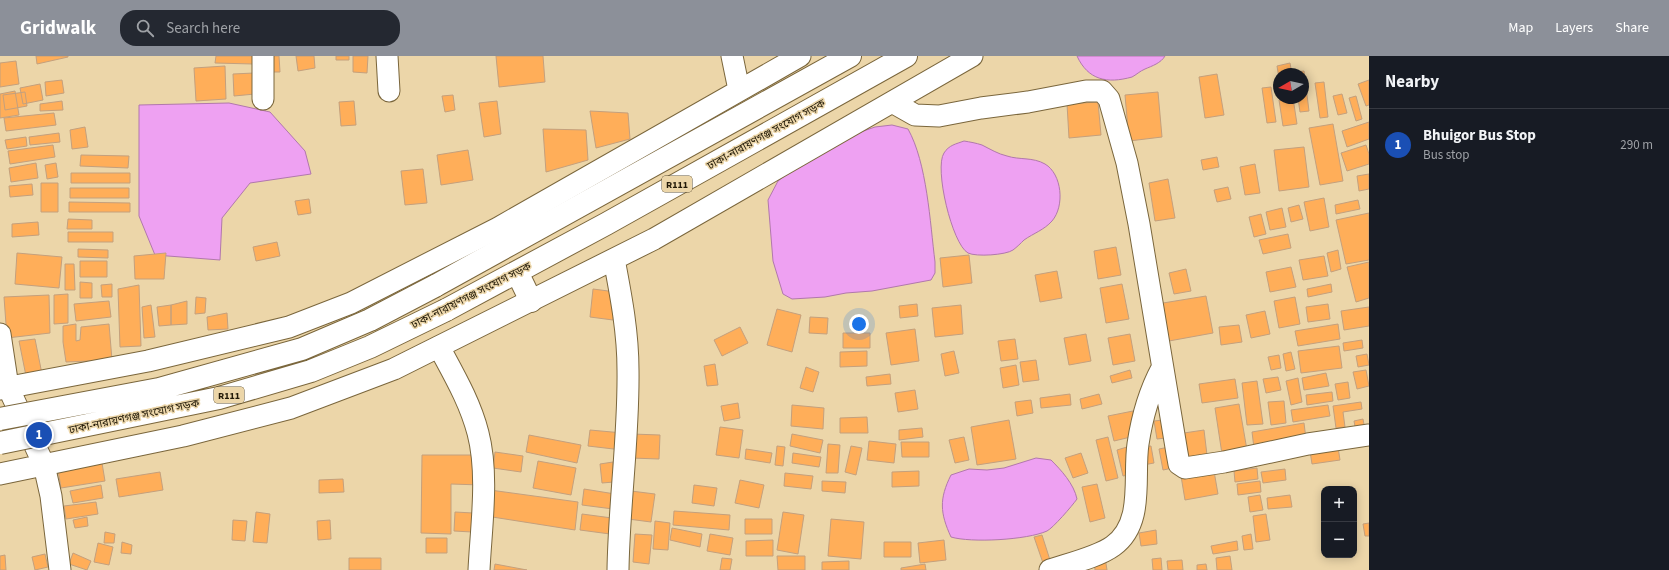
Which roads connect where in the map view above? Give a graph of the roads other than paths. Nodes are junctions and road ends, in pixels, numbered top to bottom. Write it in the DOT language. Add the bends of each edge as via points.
graph roads {
  1 [pos="263,56"];
  2 [pos="387,56"];
  3 [pos="732,56"];
  4 [pos="800,56"];
  5 [pos="850,56"];
  6 [pos="906,56"];
  7 [pos="972,56"];
  8 [pos="739,90"];
  9 [pos="389,91"];
  10 [pos="263,99"];
  11 [pos="892,102"];
  12 [pos="503,237"];
  13 [pos="614,259"];
  14 [pos="517,272"];
  15 [pos="531,301"];
  16 [pos="0,334"];
  17 [pos="439,347"];
  18 [pos="1162,368"];
  19 [pos="4,388"];
  20 [pos="0,419"];
  21 [pos="1369,435"];
  22 [pos="0,443"];
  23 [pos="44,465"];
  24 [pos="0,474"];
  25 [pos="60,570"];
  26 [pos="479,570"];
  27 [pos="618,570"];
  28 [pos="1050,570"];
  1 -- 10 [label="street"];
  2 -- 9 [label="street"];
  3 -- 8 [label="street"];
  4 -- 8 [label="street"];
  5 -- 12 [label="main road, ঢাকা-নারায়ণগঞ্জ সংযোগ সড়ক / R111"];
  6 -- 14 [label="main road, ঢাকা-নারায়ণগঞ্জ সংযোগ সড়ক / R111"];
  7 -- 11 [label="street"];
  8 -- 12 [label="street"];
  11 -- 13 [label="street" via="654,239"];
  11 -- 18 [label="street" via="915,115 939,116 1068,93 1102,91 1109,99 1127,163"];
  12 -- 19 [label="street" via="351,303 288,327 148,361"];
  12 -- 20 [label="main road, ঢাকা-নারায়ণগঞ্জ সংযোগ সড়ক / R111, bridge" via="435,286 370,320 302,349 159,389"];
  13 -- 15 [label="street"];
  13 -- 27 [label="street" via="625,315 628,370"];
  14 -- 15 [label="main road"];
  14 -- 22 [label="main road, ঢাকা-নারায়ণগঞ্জ সংযোগ সড়ক / R111, bridge" via="370,347 311,371 219,398"];
  15 -- 17 [label="street"];
  16 -- 19 [label="street"];
  17 -- 23 [label="street" via="394,369 291,408 183,436"];
  17 -- 26 [label="street" via="470,408 478,434 483,466"];
  18 -- 21 [label="street" via="1179,464 1184,468"];
  18 -- 28 [label="street" via="1146,407 1138,444 1135,510 1127,532 1113,547"];
  19 -- 23 [label="street"];
  23 -- 24 [label="street"];
  23 -- 25 [label="street" via="51,496"];
}
